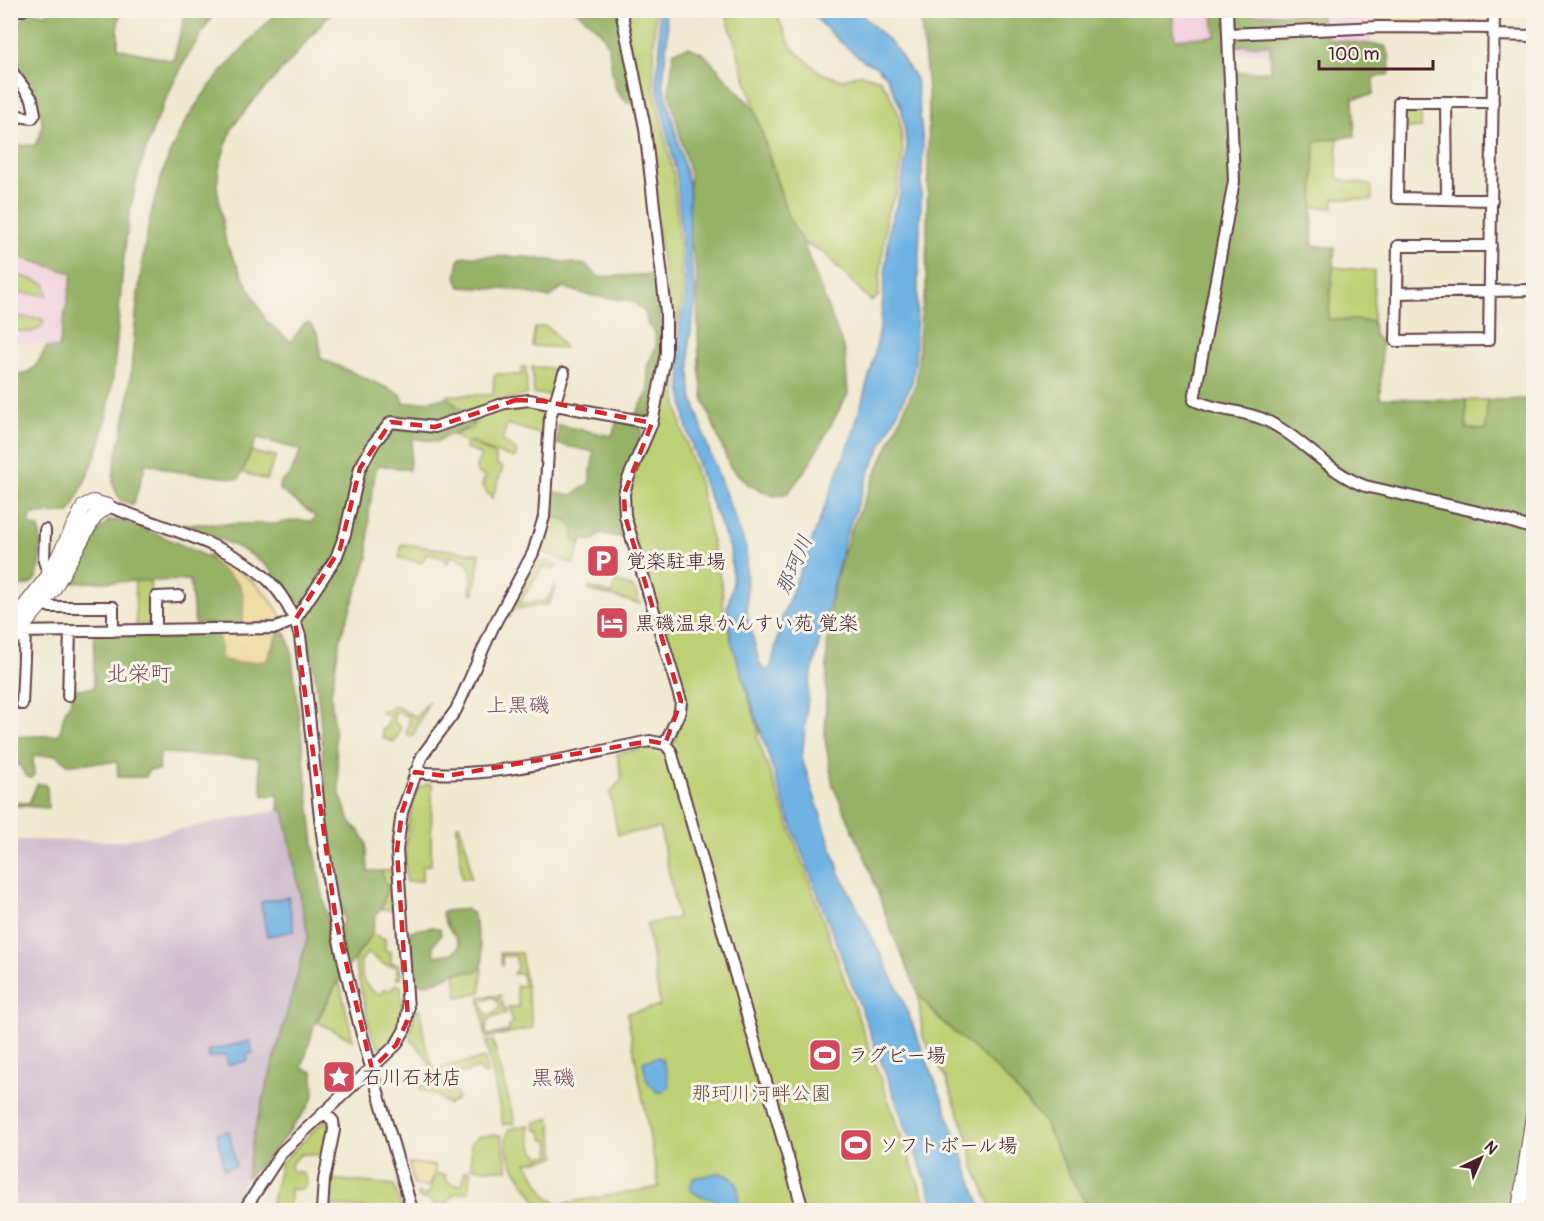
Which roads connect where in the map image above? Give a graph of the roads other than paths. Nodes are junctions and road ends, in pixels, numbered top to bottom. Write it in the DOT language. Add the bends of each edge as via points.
graph roads {
  1 [pos="14,10"];
  2 [pos="23,10"];
  3 [pos="621,10"];
  4 [pos="1227,10"];
  5 [pos="1494,10"];
  6 [pos="1494,32"];
  7 [pos="1228,34"];
  8 [pos="1533,36"];
  9 [pos="10,69"];
  10 [pos="15,81"];
  11 [pos="1446,102"];
  12 [pos="1493,102"];
  13 [pos="10,115"];
  14 [pos="1447,199"];
  15 [pos="1492,200"];
  16 [pos="1491,246"];
  17 [pos="1490,289"];
  18 [pos="1533,290"];
  19 [pos="1397,293"];
  20 [pos="564,373"];
  21 [pos="554,403"];
  22 [pos="652,423"];
  23 [pos="108,506"];
  24 [pos="1533,529"];
  25 [pos="45,530"];
  26 [pos="49,574"];
  27 [pos="179,596"];
  28 [pos="42,604"];
  29 [pos="295,620"];
  30 [pos="156,630"];
  31 [pos="70,631"];
  32 [pos="113,631"];
  33 [pos="15,633"];
  34 [pos="68,696"];
  35 [pos="22,704"];
  36 [pos="665,744"];
  37 [pos="415,772"];
  38 [pos="372,1069"];
  39 [pos="1533,1109"];
  40 [pos="324,1112"];
  41 [pos="244,1210"];
  42 [pos="322,1210"];
  43 [pos="411,1210"];
  44 [pos="803,1210"];
  45 [pos="1519,1210"];
  1 -- 2 [label="street"];
  3 -- 22 [label="street" via="645,128 666,312 663,376"];
  4 -- 7 [label="street"];
  5 -- 6 [label="street"];
  6 -- 7 [label="street" via="1379,27"];
  6 -- 8 [label="street"];
  6 -- 12 [label="street"];
  7 -- 24 [label="street" via="1234,181 1194,400 1264,420 1356,483"];
  9 -- 10 [label="street"];
  10 -- 13 [label="street" via="32,99 35,114 32,118"];
  11 -- 12 [label="street"];
  11 -- 14 [label="street"];
  11 -- 14 [label="street" via="1399,102 1397,198"];
  12 -- 15 [label="street"];
  14 -- 15 [label="street"];
  15 -- 16 [label="street"];
  16 -- 17 [label="street"];
  16 -- 19 [label="street" via="1398,246"];
  17 -- 18 [label="street"];
  17 -- 19 [label="street"];
  17 -- 19 [label="street" via="1489,340 1396,342"];
  20 -- 21 [label="street"];
  21 -- 22 [label="street"];
  21 -- 29 [label="street" via="510,401 435,427 391,423 360,468 340,549"];
  21 -- 37 [label="street" via="544,517 533,553 493,627 462,700 428,746"];
  22 -- 36 [label="street" via="628,479 624,505 681,700"];
  23 -- 26 [label="main road" via="93,502 84,506"];
  23 -- 28 [label="main road" via="95,516"];
  23 -- 29 [label="street" via="244,561 272,583"];
  25 -- 26 [label="street" via="44,561"];
  26 -- 33 [label="main road"];
  27 -- 30 [label="street" via="156,597"];
  28 -- 32 [label="street" via="118,607"];
  28 -- 33 [label="main road"];
  29 -- 30 [label="street" via="276,628"];
  29 -- 38 [label="street" via="336,921"];
  30 -- 32 [label="street"];
  31 -- 32 [label="street"];
  31 -- 33 [label="street"];
  31 -- 34 [label="street"];
  33 -- 35 [label="street"];
  36 -- 37 [label="street" via="650,741 464,775"];
  36 -- 44 [label="street" via="675,760"];
  37 -- 38 [label="street" via="402,812 397,850 408,1019 396,1046"];
  38 -- 40 [label="street"];
  38 -- 43 [label="street"];
  39 -- 45 [label="main road"];
  40 -- 41 [label="street" via="282,1152"];
  40 -- 42 [label="street" via="333,1121 334,1130"];
}
